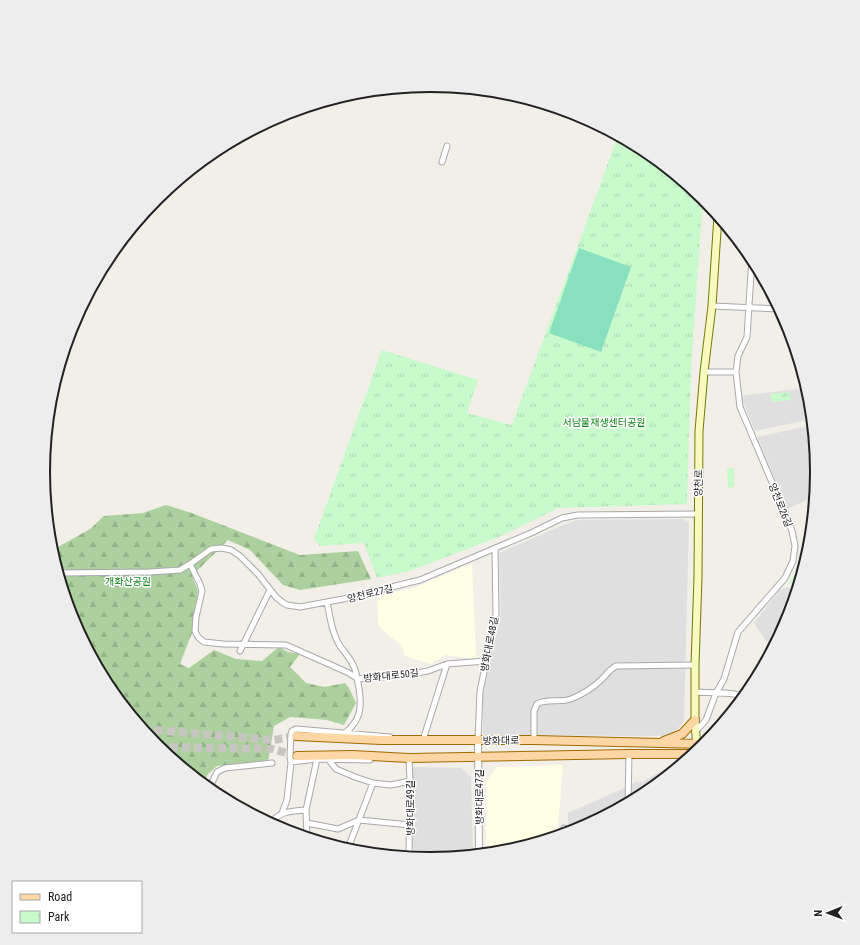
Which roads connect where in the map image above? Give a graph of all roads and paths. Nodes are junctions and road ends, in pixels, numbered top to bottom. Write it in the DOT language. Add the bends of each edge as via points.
graph roads {
  1 [pos="447,146"];
  2 [pos="442,162"];
  3 [pos="717,224"];
  4 [pos="751,270"];
  5 [pos="712,306"];
  6 [pos="749,307"];
  7 [pos="773,309"];
  8 [pos="704,372"];
  9 [pos="736,372"];
  10 [pos="698,514"];
  11 [pos="494,548"];
  12 [pos="190,564"];
  13 [pos="64,573"];
  14 [pos="270,590"];
  15 [pos="327,602"];
  16 [pos="243,644"];
  17 [pos="240,651"];
  18 [pos="486,661"];
  19 [pos="447,664"];
  20 [pos="695,665"];
  21 [pos="358,679"];
  22 [pos="695,692"];
  23 [pos="716,693"];
  24 [pos="739,694"];
  25 [pos="695,720"];
  26 [pos="695,732"];
  27 [pos="344,734"];
  28 [pos="296,736"];
  29 [pos="397,739"];
  30 [pos="423,740"];
  31 [pos="478,740"];
  32 [pos="534,740"];
  33 [pos="698,742"];
  34 [pos="659,743"];
  35 [pos="694,746"];
  36 [pos="629,754"];
  37 [pos="685,754"];
  38 [pos="479,757"];
  39 [pos="399,758"];
  40 [pos="409,758"];
  41 [pos="294,759"];
  42 [pos="317,759"];
  43 [pos="329,760"];
  44 [pos="272,763"];
  45 [pos="410,781"];
  46 [pos="373,782"];
  47 [pos="212,783"];
  48 [pos="628,797"];
  49 [pos="306,810"];
  50 [pos="282,813"];
  51 [pos="275,819"];
  52 [pos="359,820"];
  53 [pos="307,823"];
  54 [pos="410,825"];
  55 [pos="307,832"];
  56 [pos="350,844"];
  57 [pos="479,849"];
  58 [pos="409,852"];
  1 -- 2 [label="street"];
  3 -- 5 [label="main road, 양천로"];
  4 -- 6 [label="street, 양천로26길"];
  5 -- 6 [label="street"];
  5 -- 8 [label="main road, 양천로"];
  6 -- 7 [label="street"];
  6 -- 9 [label="street, 양천로26길" via="747,337 738,356"];
  8 -- 9 [label="street"];
  8 -- 10 [label="main road, 양천로" via="699,431"];
  9 -- 23 [label="street, 양천로26길" via="740,406 785,513 795,546 785,578 738,632 724,679"];
  10 -- 11 [label="street, 양천로27길" via="573,516 562,518"];
  10 -- 20 [label="main road, 양천로"];
  11 -- 15 [label="street, 양천로27길" via="420,580"];
  11 -- 18 [label="street, 방화대로48길" via="496,615"];
  12 -- 13 [label="street, 양천로27길" via="180,570 167,572"];
  12 -- 14 [label="street, 양천로27길" via="211,549 231,550 258,574"];
  12 -- 16 [label="street" via="202,591 196,617 195,631 198,637 204,642"];
  14 -- 15 [label="street, 양천로27길" via="288,605 300,607"];
  14 -- 16 [label="street"];
  15 -- 21 [label="street" via="331,623 340,646 352,661"];
  16 -- 17 [label="street"];
  16 -- 21 [label="street" via="286,645"];
  18 -- 19 [label="street, 방화대로50길"];
  18 -- 31 [label="street, 방화대로48길" via="480,691"];
  19 -- 21 [label="street, 방화대로50길" via="404,675"];
  19 -- 30 [label="street"];
  20 -- 22 [label="main road, 양천로"];
  20 -- 32 [label="street" via="616,666 596,684 573,698 537,704 534,711"];
  21 -- 27 [label="street" via="361,700 359,717 353,727"];
  22 -- 23 [label="street"];
  22 -- 25 [label="main road, 양천로"];
  23 -- 24 [label="street"];
  23 -- 26 [label="street, 양천로26길" via="706,720"];
  25 -- 26 [label="main road, 양천로"];
  25 -- 34 [label="main road" via="682,734"];
  26 -- 33 [label="main road, 양천로"];
  27 -- 29 [label="street"];
  27 -- 41 [label="street" via="296,729 291,734 290,757"];
  28 -- 29 [label="main road, 방화대로"];
  29 -- 30 [label="main road, 방화대로"];
  30 -- 31 [label="main road, 방화대로"];
  31 -- 32 [label="main road, 방화대로"];
  31 -- 38 [label="street, 방화대로47길"];
  32 -- 34 [label="main road, 방화대로"];
  34 -- 35 [label="main road, 방화대로"];
  36 -- 37 [label="main road, 방화대로"];
  36 -- 38 [label="main road, 방화대로"];
  36 -- 48 [label="street"];
  38 -- 40 [label="main road, 방화대로"];
  38 -- 57 [label="street, 방화대로47길"];
  39 -- 40 [label="main road, 방화대로"];
  39 -- 41 [label="main road, 방화대로" via="352,755"];
  39 -- 43 [label="street"];
  40 -- 45 [label="street, 방화대로49길"];
  41 -- 42 [label="street"];
  41 -- 50 [label="street" via="287,800"];
  42 -- 43 [label="street"];
  42 -- 49 [label="street"];
  43 -- 46 [label="street" via="336,769"];
  44 -- 47 [label="street" via="226,768 217,772"];
  45 -- 46 [label="street" via="391,785"];
  45 -- 54 [label="street, 방화대로49길"];
  46 -- 52 [label="street"];
  49 -- 50 [label="street"];
  49 -- 53 [label="street"];
  50 -- 51 [label="street"];
  52 -- 53 [label="street" via="338,829"];
  52 -- 54 [label="street"];
  52 -- 56 [label="street"];
  53 -- 55 [label="street"];
  54 -- 58 [label="street, 방화대로49길"];
}
